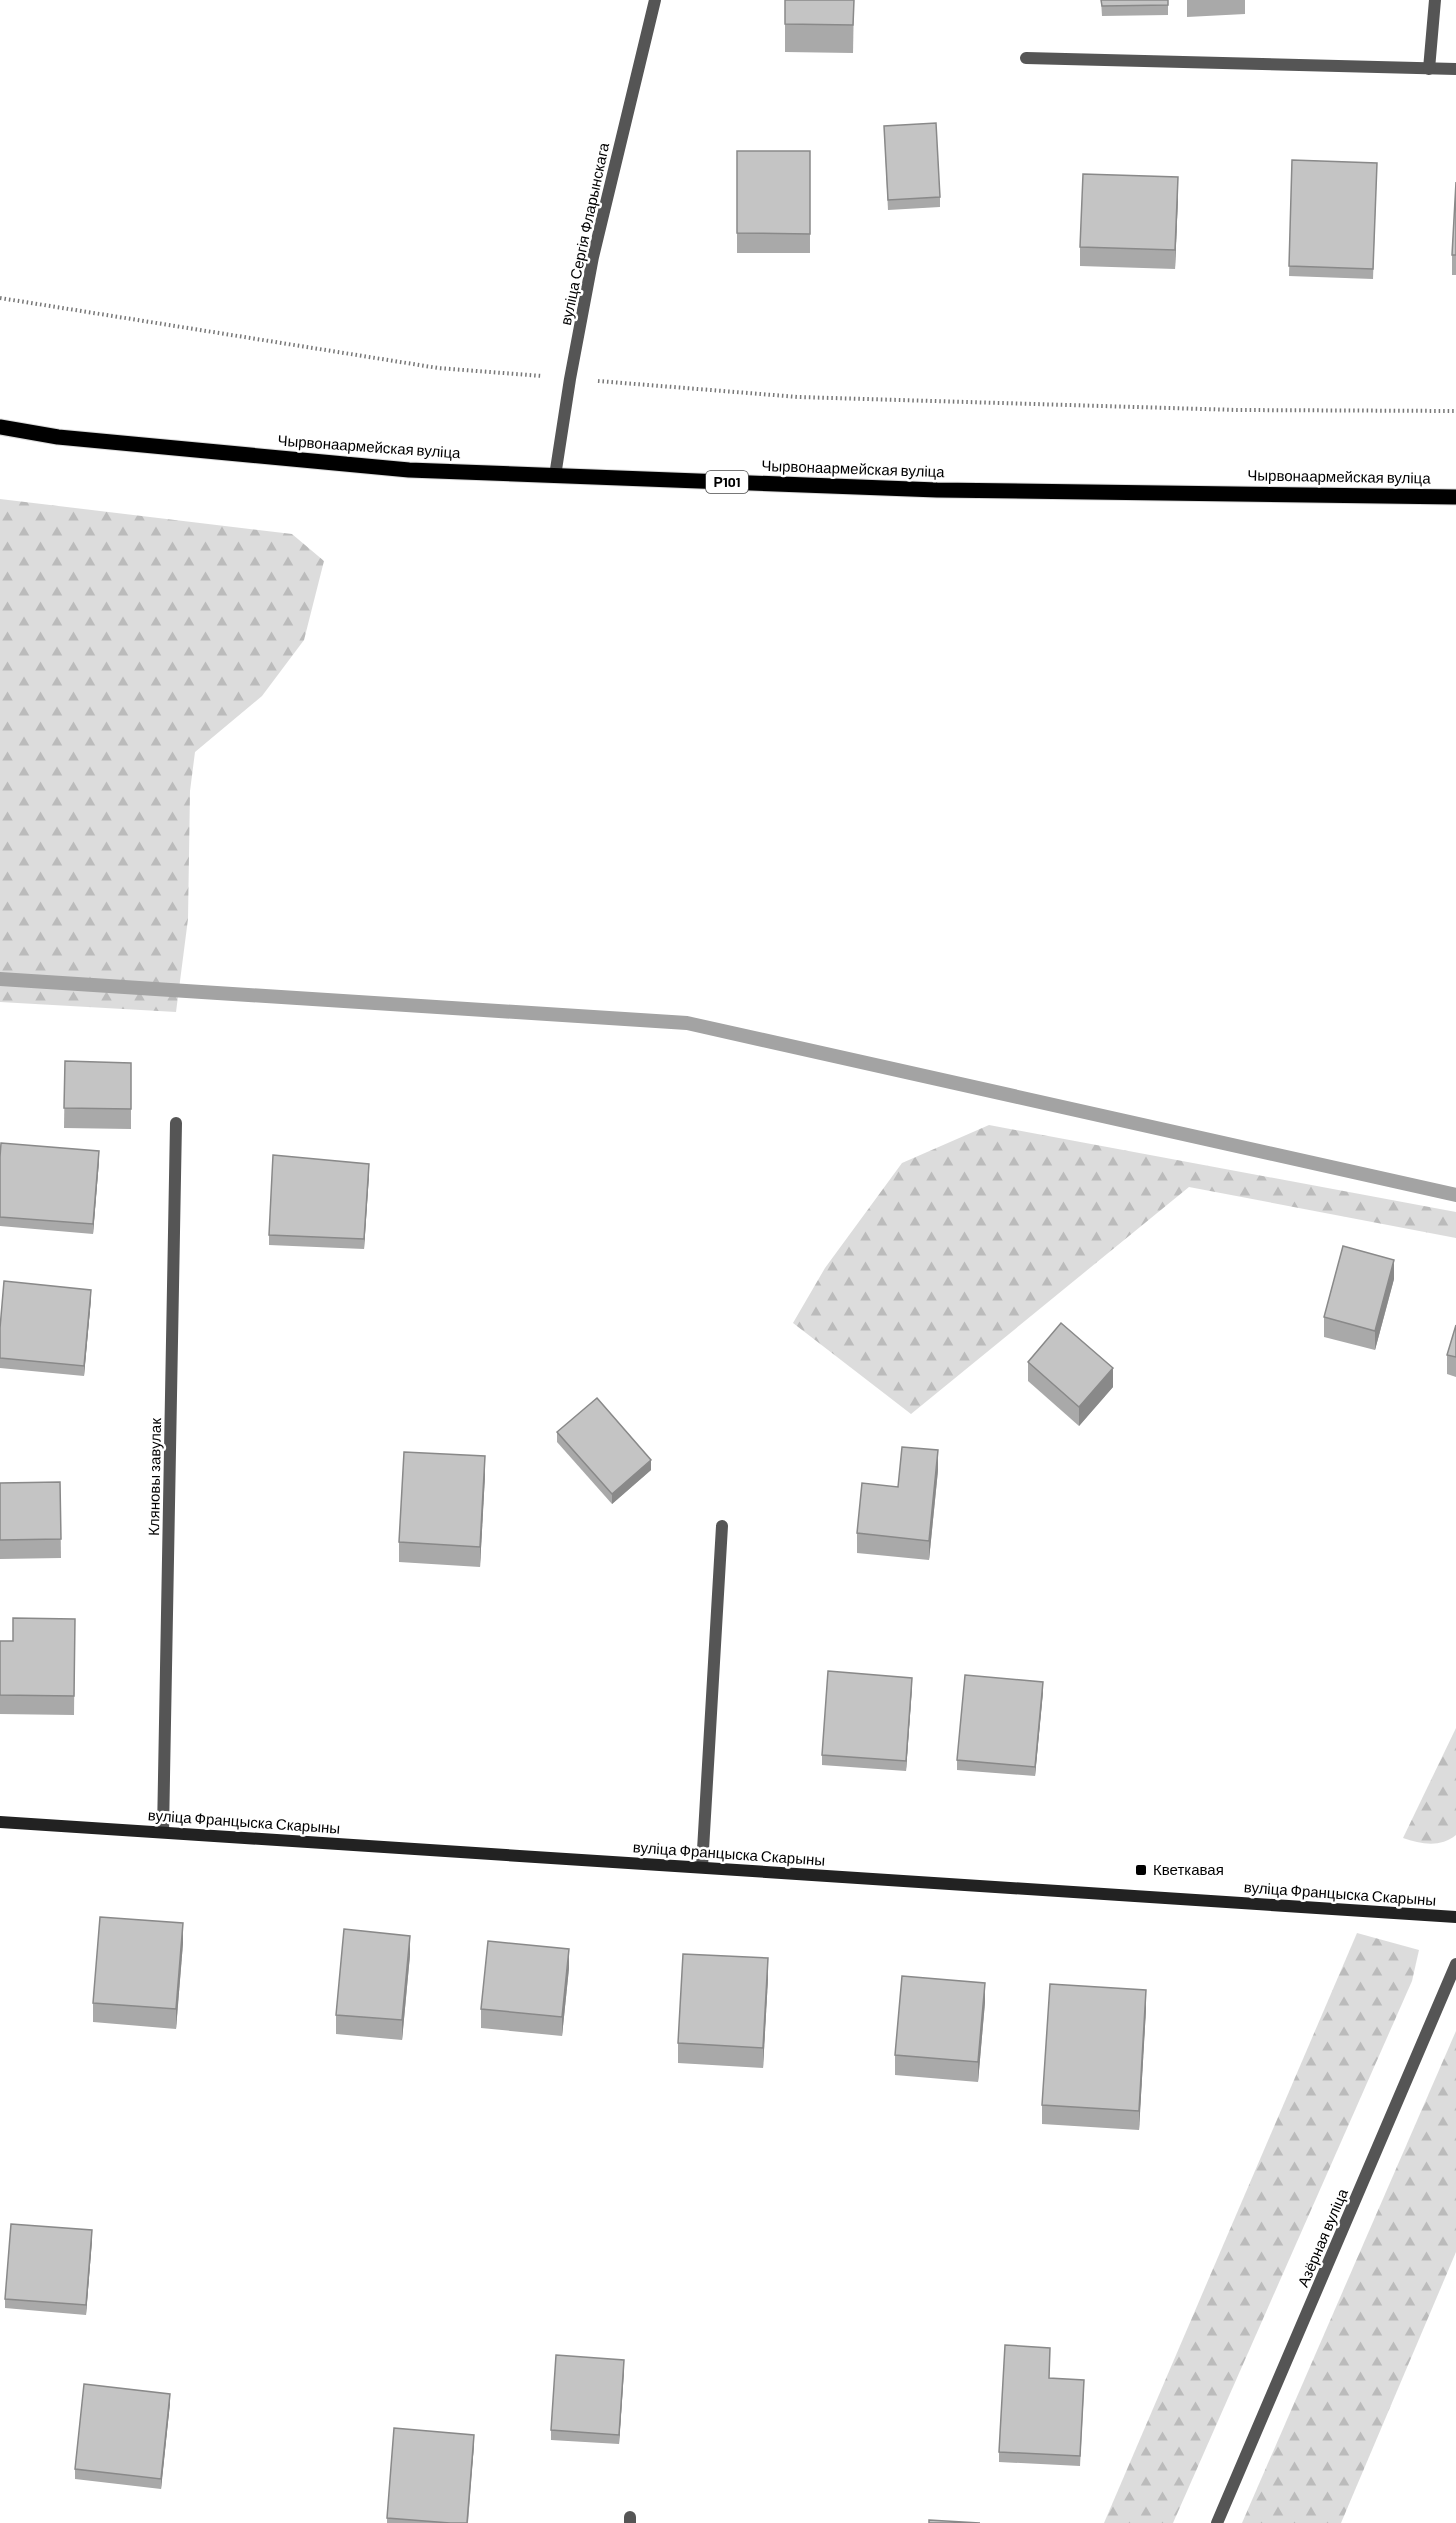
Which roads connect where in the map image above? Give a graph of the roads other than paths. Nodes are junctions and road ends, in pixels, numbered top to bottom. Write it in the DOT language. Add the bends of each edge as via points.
graph roads {
  1 [pos="655,0"];
  2 [pos="1435,0"];
  3 [pos="1026,58"];
  4 [pos="1429,69"];
  5 [pos="1456,69"];
  6 [pos="0,427"];
  7 [pos="555,476"];
  8 [pos="1456,497"];
  9 [pos="176,1123"];
  10 [pos="722,1526"];
  11 [pos="0,1822"];
  12 [pos="163,1832"];
  13 [pos="702,1867"];
  14 [pos="1456,1917"];
  15 [pos="1456,1964"];
  16 [pos="1217,2523"];
  1 -- 7 [label="street, вуліца Сергія Фларынскага" via="593,257"];
  2 -- 4 [label="street"];
  3 -- 4 [label="street"];
  4 -- 5 [label="street"];
  6 -- 7 [label="main road, Чырвонаармейская вуліца / Р101" via="58,437 409,470"];
  7 -- 8 [label="main road, Чырвонаармейская вуліца / Р101" via="937,490"];
  9 -- 12 [label="street, Кляновы завулак"];
  10 -- 13 [label="street"];
  11 -- 12 [label="street, вуліца Францыска Скарыны"];
  12 -- 13 [label="street, вуліца Францыска Скарыны"];
  13 -- 14 [label="street, вуліца Францыска Скарыны"];
  15 -- 16 [label="street, Азёрная вуліца"];
}
